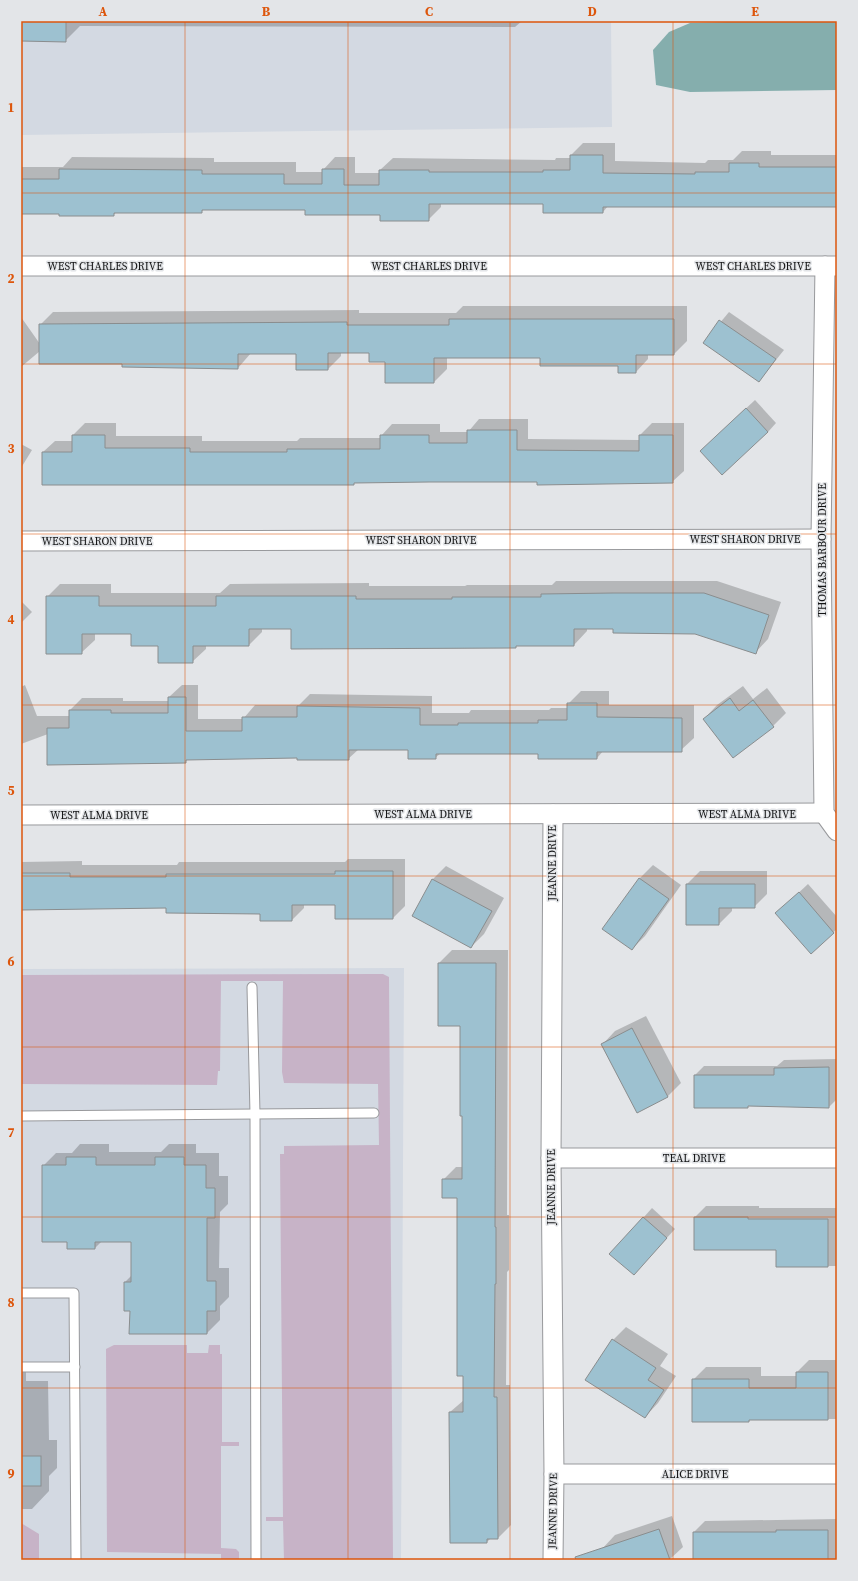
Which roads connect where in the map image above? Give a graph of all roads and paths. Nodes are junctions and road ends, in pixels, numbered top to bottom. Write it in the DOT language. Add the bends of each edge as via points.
graph roads {
  1 [pos="21,266"];
  2 [pos="831,266"];
  3 [pos="820,539"];
  4 [pos="21,541"];
  5 [pos="824,813"];
  6 [pos="553,814"];
  7 [pos="21,815"];
  8 [pos="837,831"];
  9 [pos="252,987"];
  10 [pos="374,1113"];
  11 [pos="255,1114"];
  12 [pos="21,1116"];
  13 [pos="551,1158"];
  14 [pos="837,1158"];
  15 [pos="21,1293"];
  16 [pos="21,1367"];
  17 [pos="75,1367"];
  18 [pos="554,1474"];
  19 [pos="837,1474"];
  20 [pos="76,1560"];
  21 [pos="256,1560"];
  22 [pos="553,1560"];
  1 -- 2 [label="street, WEST CHARLES DRIVE"];
  2 -- 3 [label="street, THOMAS BARBOUR DRIVE"];
  3 -- 4 [label="street, WEST SHARON DRIVE"];
  3 -- 5 [label="street, THOMAS BARBOUR DRIVE"];
  5 -- 6 [label="street, WEST ALMA DRIVE"];
  5 -- 8 [label="street"];
  6 -- 7 [label="street, WEST ALMA DRIVE"];
  6 -- 13 [label="street, JEANNE DRIVE"];
  9 -- 11 [label="lane"];
  10 -- 11 [label="lane"];
  11 -- 12 [label="lane"];
  11 -- 21 [label="lane"];
  13 -- 14 [label="street, TEAL DRIVE"];
  13 -- 18 [label="street, JEANNE DRIVE"];
  15 -- 17 [label="lane" via="74,1293"];
  16 -- 17 [label="lane"];
  17 -- 20 [label="lane"];
  18 -- 19 [label="street, ALICE DRIVE"];
  18 -- 22 [label="street, JEANNE DRIVE"];
}
